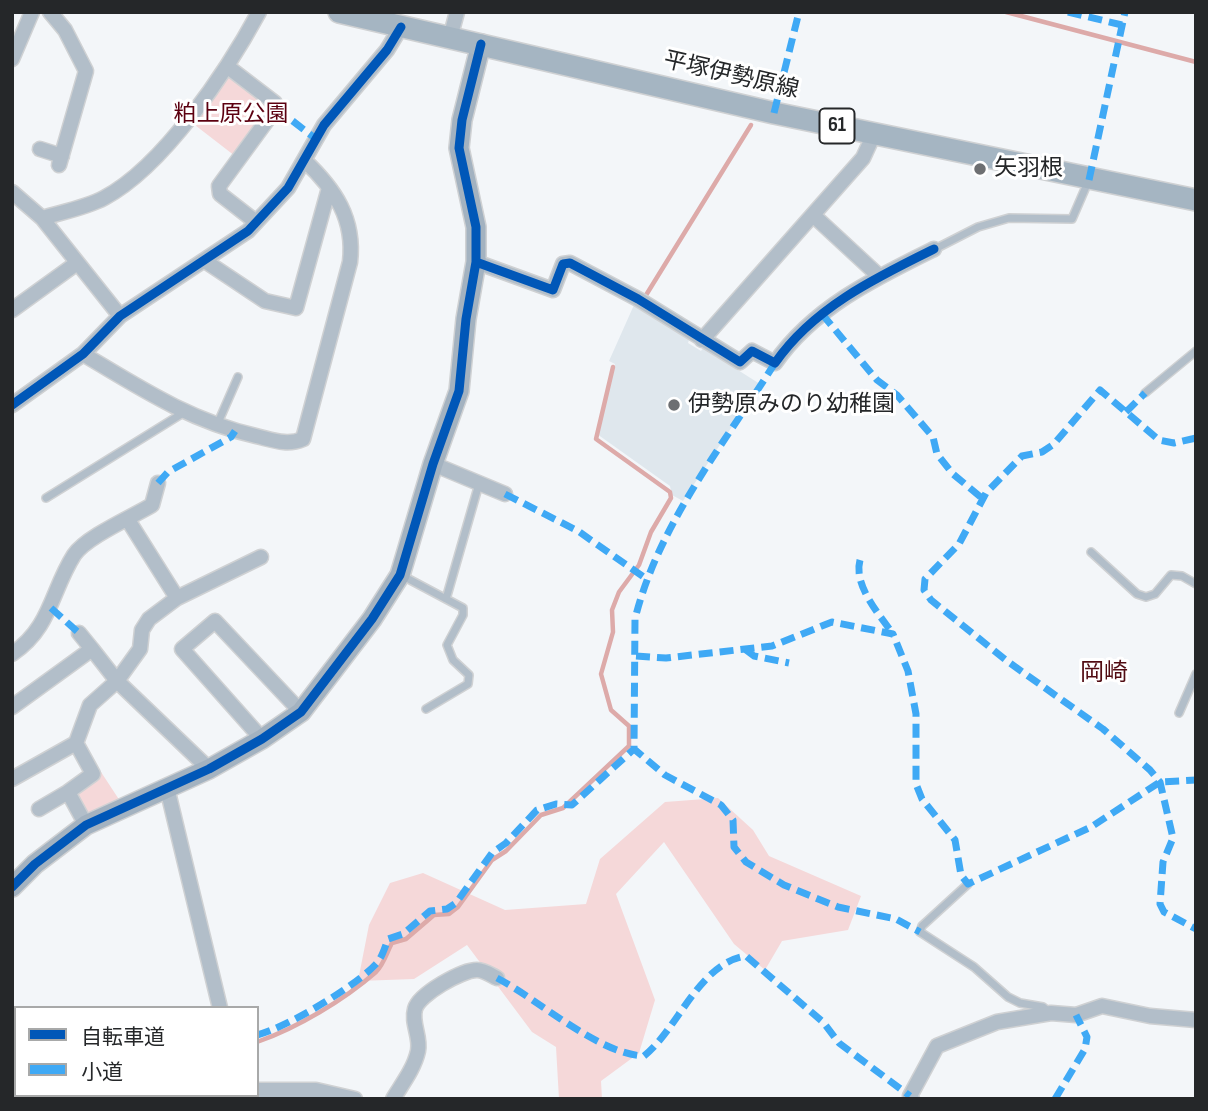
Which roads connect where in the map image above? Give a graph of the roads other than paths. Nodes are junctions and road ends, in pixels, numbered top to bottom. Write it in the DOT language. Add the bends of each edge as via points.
graph roads {
  1 [pos="32,12"];
  2 [pos="50,12"];
  3 [pos="259,12"];
  4 [pos="339,12"];
  5 [pos="457,12"];
  6 [pos="401,27"];
  7 [pos="450,37"];
  8 [pos="481,44"];
  9 [pos="12,59"];
  10 [pos="228,67"];
  11 [pos="874,134"];
  12 [pos="40,149"];
  13 [pos="304,160"];
  14 [pos="1089,180"];
  15 [pos="330,188"];
  16 [pos="12,192"];
  17 [pos="1196,200"];
  18 [pos="813,215"];
  19 [pos="42,218"];
  20 [pos="256,222"];
  21 [pos="934,249"];
  22 [pos="205,261"];
  23 [pos="476,262"];
  24 [pos="77,263"];
  25 [pos="879,276"];
  26 [pos="12,310"];
  27 [pos="120,316"];
  28 [pos="702,340"];
  29 [pos="1196,351"];
  30 [pos="83,354"];
  31 [pos="238,377"];
  32 [pos="1145,393"];
  33 [pos="12,405"];
  34 [pos="183,413"];
  35 [pos="217,425"];
  36 [pos="433,464"];
  37 [pos="158,483"];
  38 [pos="479,484"];
  39 [pos="505,494"];
  40 [pos="46,498"];
  41 [pos="128,520"];
  42 [pos="1091,552"];
  43 [pos="261,557"];
  44 [pos="400,575"];
  45 [pos="1196,584"];
  46 [pos="177,597"];
  47 [pos="446,599"];
  48 [pos="79,634"];
  49 [pos="92,649"];
  50 [pos="12,654"];
  51 [pos="1196,674"];
  52 [pos="117,681"];
  53 [pos="12,707"];
  54 [pos="426,709"];
  55 [pos="301,712"];
  56 [pos="1179,713"];
  57 [pos="262,739"];
  58 [pos="76,743"];
  59 [pos="209,769"];
  60 [pos="12,779"];
  61 [pos="167,788"];
  62 [pos="68,792"];
  63 [pos="39,809"];
  64 [pos="86,825"];
  65 [pos="968,884"];
  66 [pos="12,887"];
  67 [pos="497,978"];
  68 [pos="220,1006"];
  69 [pos="1051,1013"];
  70 [pos="1196,1020"];
  71 [pos="259,1090"];
  72 [pos="355,1099"];
  73 [pos="393,1099"];
  74 [pos="912,1099"];
  1 -- 9 [label="street"];
  2 -- 12 [label="street" via="86,71 60,160"];
  3 -- 10 [label="street"];
  4 -- 6 [label="main road, 平塚伊勢原線 / 61"];
  5 -- 7 [label="street"];
  6 -- 7 [label="main road, 平塚伊勢原線 / 61"];
  6 -- 13 [label="street" via="324,125"];
  7 -- 8 [label="main road, 平塚伊勢原線 / 61"];
  8 -- 11 [label="main road, 平塚伊勢原線 / 61"];
  8 -- 23 [label="street" via="459,148 476,227"];
  10 -- 19 [label="street" via="143,170 104,198"];
  10 -- 20 [label="street" via="276,108 219,186 220,194"];
  11 -- 14 [label="main road, 平塚伊勢原線 / 61"];
  11 -- 18 [label="street" via="863,158"];
  13 -- 15 [label="street"];
  13 -- 20 [label="street" via="288,188"];
  14 -- 17 [label="main road, 平塚伊勢原線 / 61"];
  14 -- 21 [label="lane" via="1072,219 1009,218 978,227"];
  15 -- 22 [label="street" via="296,308 265,301"];
  15 -- 35 [label="street" via="347,214 350,262 303,439 290,444"];
  16 -- 19 [label="street"];
  18 -- 25 [label="street"];
  18 -- 28 [label="street"];
  19 -- 24 [label="street"];
  20 -- 22 [label="street"];
  21 -- 25 [label="street"];
  22 -- 27 [label="street"];
  23 -- 28 [label="street" via="552,290 564,264 570,263"];
  23 -- 36 [label="street" via="459,391"];
  24 -- 26 [label="street"];
  24 -- 27 [label="street"];
  25 -- 28 [label="street" via="793,337 775,363 752,351 740,362"];
  27 -- 30 [label="street"];
  29 -- 32 [label="lane"];
  30 -- 33 [label="street"];
  30 -- 34 [label="street"];
  31 -- 35 [label="lane"];
  34 -- 35 [label="street"];
  34 -- 40 [label="lane"];
  36 -- 38 [label="street"];
  36 -- 44 [label="street"];
  37 -- 41 [label="street" via="152,505"];
  38 -- 39 [label="street"];
  38 -- 47 [label="lane"];
  41 -- 46 [label="street"];
  41 -- 50 [label="street" via="75,553 30,643"];
  42 -- 45 [label="lane" via="1146,597 1155,594 1171,575"];
  43 -- 46 [label="street"];
  44 -- 47 [label="lane"];
  44 -- 55 [label="street"];
  46 -- 52 [label="street" via="149,618 140,649"];
  47 -- 54 [label="lane" via="463,608 447,645 453,660 469,675 468,684"];
  48 -- 49 [label="street"];
  49 -- 52 [label="street"];
  49 -- 53 [label="street"];
  51 -- 56 [label="lane"];
  52 -- 58 [label="street" via="90,705"];
  52 -- 59 [label="street"];
  55 -- 57 [label="street"];
  55 -- 57 [label="street" via="215,621 182,649"];
  57 -- 59 [label="street"];
  58 -- 60 [label="street"];
  58 -- 62 [label="street" via="93,774"];
  59 -- 61 [label="street"];
  61 -- 64 [label="street"];
  61 -- 68 [label="street"];
  62 -- 63 [label="street"];
  62 -- 64 [label="street"];
  64 -- 66 [label="street"];
  65 -- 69 [label="lane" via="920,932 974,967 1007,997"];
  67 -- 73 [label="street" via="480,970 468,971 425,994 415,1005 419,1048"];
  69 -- 70 [label="street" via="1076,1015 1102,1006"];
  69 -- 74 [label="street" via="997,1022 937,1046"];
  71 -- 72 [label="street" via="317,1090"];
}
